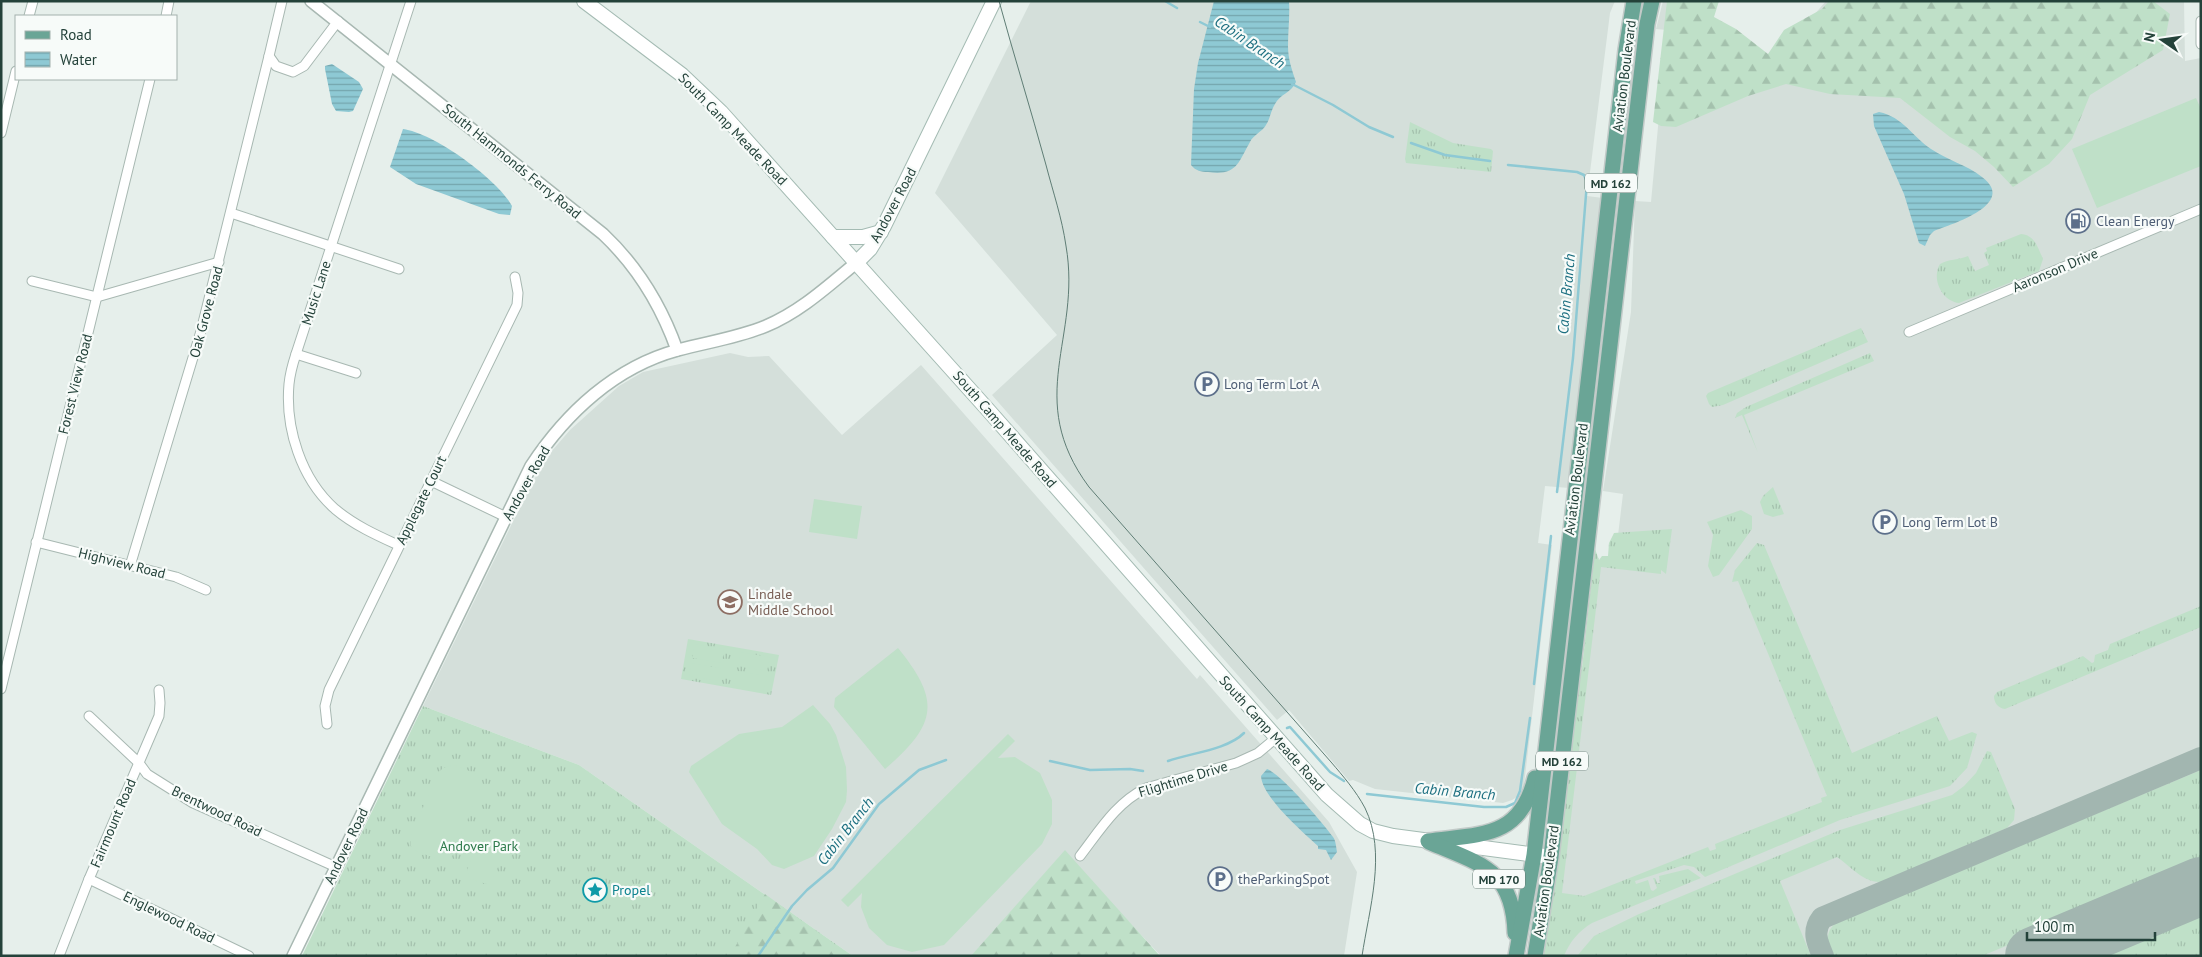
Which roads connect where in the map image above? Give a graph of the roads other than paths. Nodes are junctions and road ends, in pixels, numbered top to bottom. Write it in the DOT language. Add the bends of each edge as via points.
graph roads {
  1 [pos="33,1"];
  2 [pos="169,1"];
  3 [pos="282,1"];
  4 [pos="311,1"];
  5 [pos="411,1"];
  6 [pos="584,1"];
  7 [pos="994,1"];
  8 [pos="1634,1"];
  9 [pos="1652,1"];
  10 [pos="29,15"];
  11 [pos="166,15"];
  12 [pos="2201,21"];
  13 [pos="338,22"];
  14 [pos="2201,44"];
  15 [pos="269,56"];
  16 [pos="392,64"];
  17 [pos="15,75"];
  18 [pos="150,80"];
  19 [pos="1,133"];
  20 [pos="1615,149"];
  21 [pos="1631,166"];
  22 [pos="2201,209"];
  23 [pos="231,213"];
  24 [pos="881,232"];
  25 [pos="833,236"];
  26 [pos="331,247"];
  27 [pos="219,262"];
  28 [pos="856,263"];
  29 [pos="399,269"];
  30 [pos="515,278"];
  31 [pos="32,281"];
  32 [pos="97,297"];
  33 [pos="1909,332"];
  34 [pos="677,350"];
  35 [pos="296,354"];
  36 [pos="356,372"];
  37 [pos="431,481"];
  38 [pos="506,517"];
  39 [pos="36,542"];
  40 [pos="398,545"];
  41 [pos="130,566"];
  42 [pos="206,590"];
  43 [pos="1,689"];
  44 [pos="159,690"];
  45 [pos="89,716"];
  46 [pos="327,724"];
  47 [pos="1548,725"];
  48 [pos="1276,738"];
  49 [pos="139,763"];
  50 [pos="1428,841"];
  51 [pos="1534,855"];
  52 [pos="1080,856"];
  53 [pos="1551,857"];
  54 [pos="336,867"];
  55 [pos="89,879"];
  56 [pos="59,956"];
  57 [pos="249,956"];
  58 [pos="293,956"];
  59 [pos="1516,956"];
  60 [pos="1535,956"];
  1 -- 10 [label="street"];
  2 -- 11 [label="street"];
  3 -- 15 [label="street, Oak Grove Road"];
  4 -- 13 [label="street, South Hammonds Ferry Road"];
  5 -- 16 [label="street, Music Lane"];
  6 -- 25 [label="main road, South Camp Meade Road / MD 170" via="682,75 721,112"];
  7 -- 24 [label="main road, Andover Road"];
  8 -- 20 [label="main road, Aviation Boulevard / MD 162"];
  9 -- 21 [label="main road, Aviation Boulevard / MD 162"];
  12 -- 14 [label="street"];
  13 -- 15 [label="street" via="298,71 276,66"];
  13 -- 16 [label="street, South Hammonds Ferry Road"];
  15 -- 23 [label="street, Oak Grove Road"];
  16 -- 26 [label="street, Music Lane"];
  16 -- 34 [label="street, South Hammonds Ferry Road" via="619,249 651,292"];
  17 -- 19 [label="street"];
  18 -- 32 [label="street, Forest View Road"];
  20 -- 21 [label="main road"];
  20 -- 47 [label="main road, Aviation Boulevard / MD 162"];
  21 -- 53 [label="main road, Aviation Boulevard / MD 162"];
  22 -- 33 [label="street, Aaronson Drive"];
  23 -- 26 [label="street"];
  23 -- 27 [label="street, Oak Grove Road"];
  24 -- 25 [label="main road" via="864,237"];
  24 -- 28 [label="main road, Andover Road"];
  25 -- 28 [label="main road, South Camp Meade Road / MD 170"];
  26 -- 29 [label="street"];
  26 -- 35 [label="street, Music Lane"];
  27 -- 32 [label="street"];
  27 -- 41 [label="street, Oak Grove Road" via="193,361"];
  28 -- 34 [label="street, Andover Road" via="815,298 767,326"];
  28 -- 48 [label="main road, South Camp Meade Road / MD 170"];
  30 -- 37 [label="street, Applegate Court" via="516,305"];
  31 -- 32 [label="street"];
  32 -- 39 [label="street, Forest View Road"];
  34 -- 38 [label="street, Andover Road" via="627,371 578,408 531,466"];
  35 -- 36 [label="street"];
  35 -- 40 [label="street, Music Lane" via="289,381 288,404 292,431 306,470 334,508 358,526"];
  37 -- 38 [label="street"];
  37 -- 40 [label="street, Applegate Court"];
  38 -- 54 [label="street, Andover Road"];
  39 -- 41 [label="street, Highview Road"];
  39 -- 43 [label="street, Forest View Road"];
  40 -- 46 [label="street, Applegate Court" via="329,690 325,706"];
  41 -- 42 [label="street, Highview Road" via="176,577"];
  44 -- 49 [label="street, Fairmount Road" via="159,716"];
  45 -- 49 [label="street, Brentwood Road"];
  47 -- 50 [label="main road" via="1529,799 1514,819 1490,832"];
  47 -- 51 [label="main road, Aviation Boulevard / MD 162"];
  48 -- 50 [label="main road, South Camp Meade Road / MD 170" via="1327,795 1360,824 1379,833"];
  48 -- 52 [label="street, Flightime Drive" via="1258,753 1236,763 1146,788 1132,795 1112,813"];
  49 -- 54 [label="street, Brentwood Road" via="148,774 194,803"];
  49 -- 55 [label="street, Fairmount Road"];
  50 -- 51 [label="main road, MD 170"];
  50 -- 59 [label="main road, MD 170" via="1484,866 1499,880 1513,908"];
  51 -- 53 [label="main road, MD 170"];
  51 -- 59 [label="main road, Aviation Boulevard / MD 162"];
  53 -- 60 [label="main road, Aviation Boulevard"];
  54 -- 58 [label="street, Andover Road"];
  55 -- 56 [label="street, Fairmount Road"];
  55 -- 57 [label="street, Englewood Road"];
}
